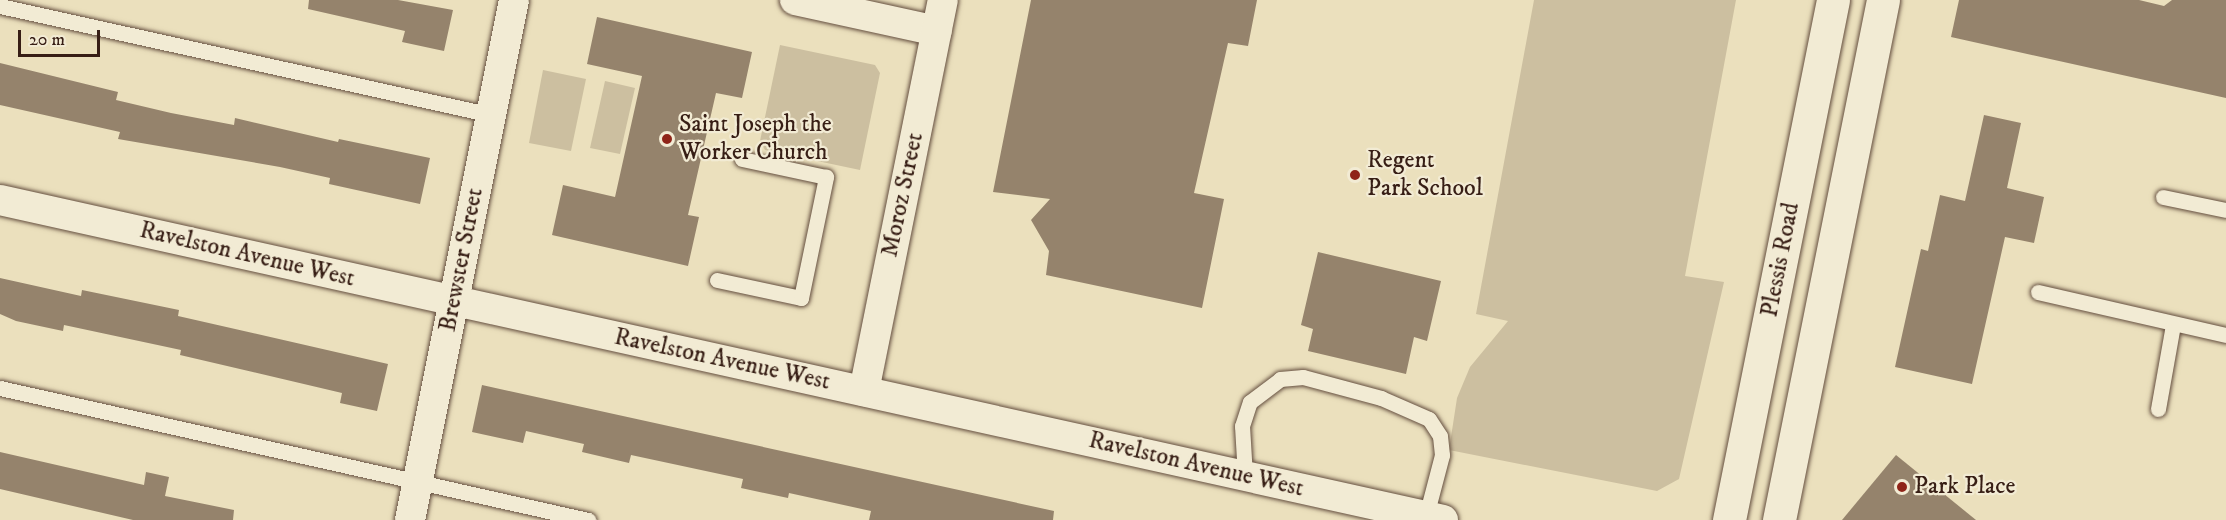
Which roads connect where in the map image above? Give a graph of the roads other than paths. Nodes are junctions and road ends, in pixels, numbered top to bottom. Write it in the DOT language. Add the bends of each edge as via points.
graph roads {
  1 [pos="514,0"];
  2 [pos="795,0"];
  3 [pos="943,0"];
  4 [pos="1833,0"];
  5 [pos="1883,0"];
  6 [pos="0,6"];
  7 [pos="937,31"];
  8 [pos="492,115"];
  9 [pos="742,159"];
  10 [pos="2163,197"];
  11 [pos="0,200"];
  12 [pos="2226,210"];
  13 [pos="717,280"];
  14 [pos="2037,292"];
  15 [pos="454,302"];
  16 [pos="2173,325"];
  17 [pos="2226,335"];
  18 [pos="0,388"];
  19 [pos="864,391"];
  20 [pos="2158,409"];
  21 [pos="1789,475"];
  22 [pos="1245,476"];
  23 [pos="418,482"];
  24 [pos="1434,518"];
  25 [pos="410,520"];
  26 [pos="588,520"];
  27 [pos="1729,520"];
  28 [pos="1779,520"];
  29 [pos="1796,520"];
  1 -- 8 [label="street, Brewster Street"];
  2 -- 7 [label="street"];
  3 -- 7 [label="street, Moroz Street"];
  4 -- 27 [label="main road, Plessis Road"];
  5 -- 21 [label="main road, Plessis Road"];
  6 -- 8 [label="lane"];
  7 -- 19 [label="street, Moroz Street"];
  8 -- 15 [label="street, Brewster Street"];
  9 -- 13 [label="lane" via="826,177 801,298"];
  10 -- 12 [label="lane"];
  11 -- 15 [label="street, Ravelston Avenue West"];
  14 -- 16 [label="lane"];
  15 -- 19 [label="street, Ravelston Avenue West"];
  15 -- 23 [label="street, Brewster Street"];
  16 -- 17 [label="lane"];
  16 -- 20 [label="lane"];
  18 -- 23 [label="lane"];
  19 -- 22 [label="street, Ravelston Avenue West"];
  21 -- 28 [label="main road, Plessis Road"];
  21 -- 29 [label="main road"];
  22 -- 24 [label="street, Ravelston Avenue West"];
  22 -- 24 [label="lane" via="1242,426 1250,402 1280,379 1303,377 1381,398 1429,419 1440,436 1442,455"];
  23 -- 25 [label="street, Brewster Street"];
  23 -- 26 [label="lane"];
}
